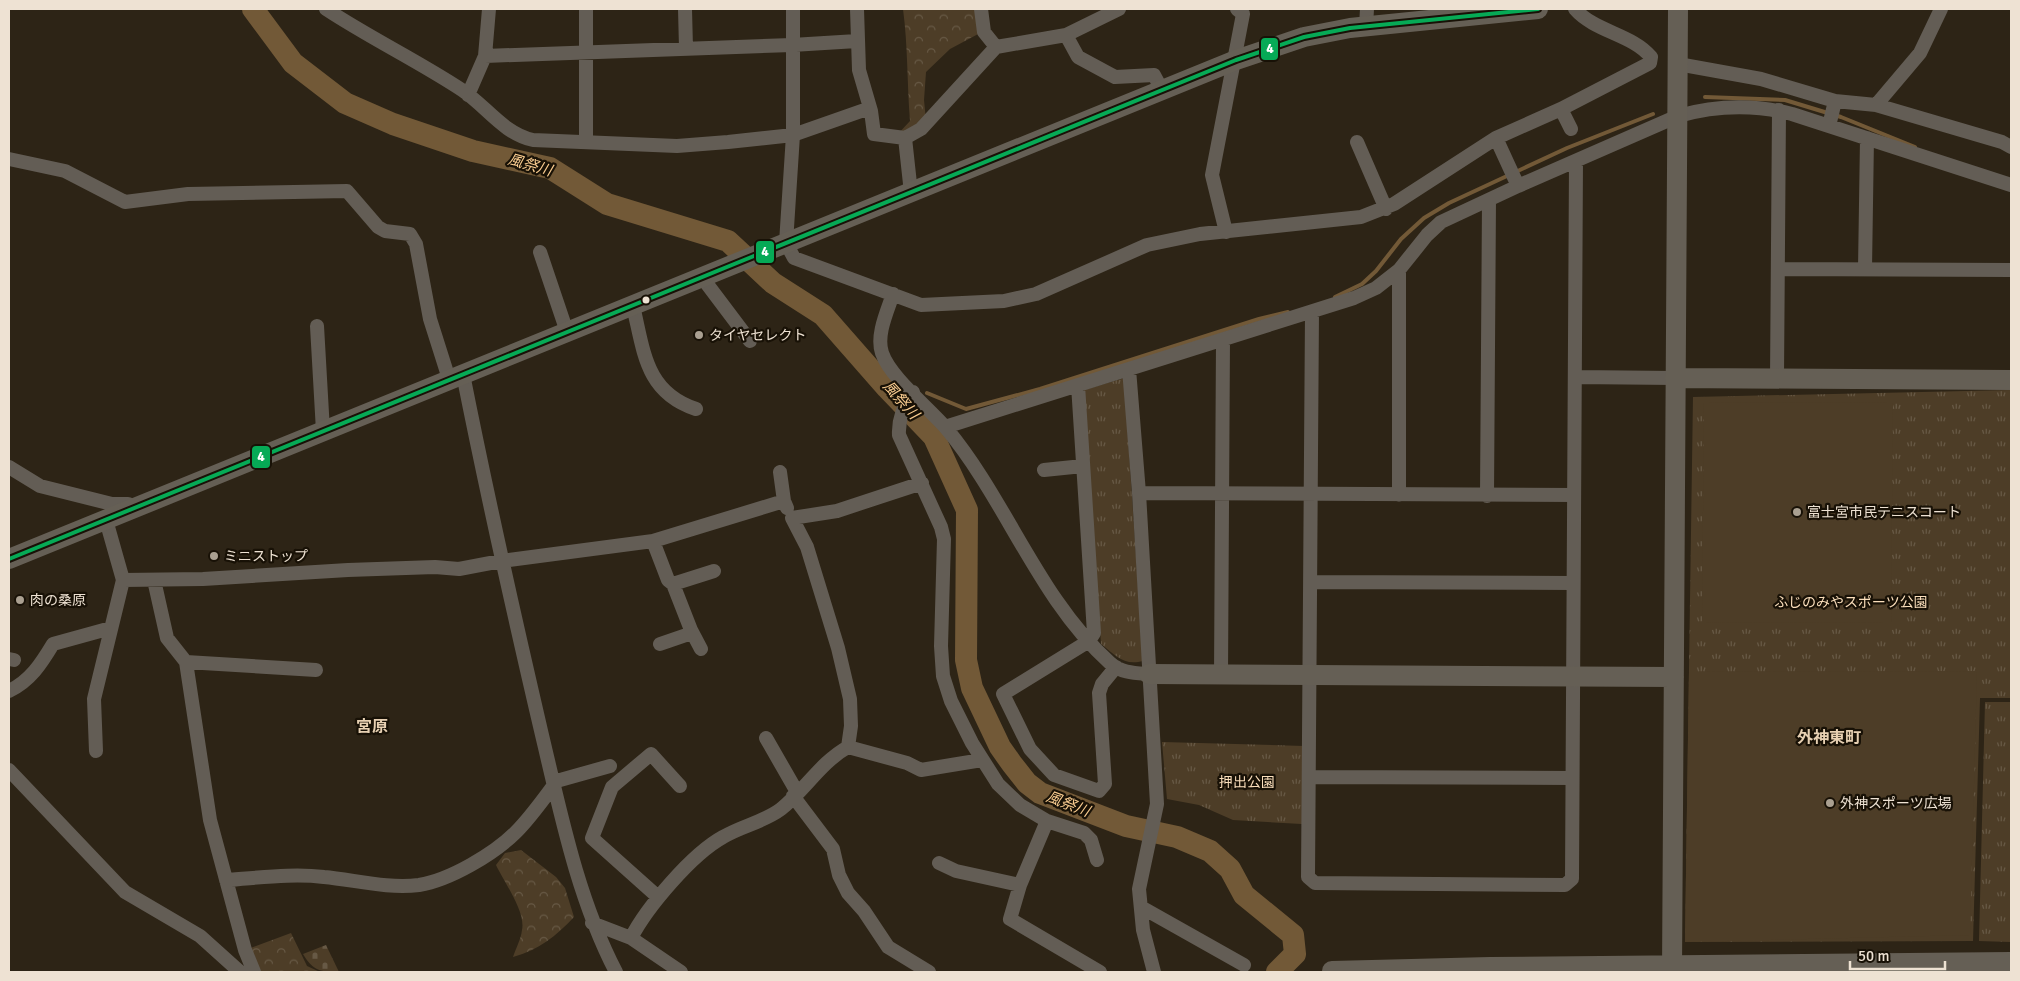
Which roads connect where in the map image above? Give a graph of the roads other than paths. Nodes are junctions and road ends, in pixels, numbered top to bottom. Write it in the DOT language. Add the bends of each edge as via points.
graph roads {
  1 [pos="326,9"];
  2 [pos="489,9"];
  3 [pos="586,9"];
  4 [pos="685,9"];
  5 [pos="793,9"];
  6 [pos="857,9"];
  7 [pos="981,9"];
  8 [pos="1237,9"];
  9 [pos="1538,9"];
  10 [pos="1575,9"];
  11 [pos="1678,9"];
  12 [pos="1941,9"];
  13 [pos="1115,10"];
  14 [pos="1428,14"];
  15 [pos="1366,17"];
  16 [pos="1066,35"];
  17 [pos="857,41"];
  18 [pos="792,45"];
  19 [pos="996,47"];
  20 [pos="686,48"];
  21 [pos="585,51"];
  22 [pos="485,56"];
  23 [pos="1236,60"];
  24 [pos="1678,64"];
  25 [pos="1162,90"];
  26 [pos="468,95"];
  27 [pos="1835,101"];
  28 [pos="1876,105"];
  29 [pos="870,108"];
  30 [pos="1561,109"];
  31 [pos="1779,110"];
  32 [pos="1678,116"];
  33 [pos="1829,126"];
  34 [pos="1571,129"];
  35 [pos="793,135"];
  36 [pos="905,138"];
  37 [pos="1496,138"];
  38 [pos="1866,138"];
  39 [pos="586,142"];
  40 [pos="1357,142"];
  41 [pos="2011,147"];
  42 [pos="9,159"];
  43 [pos="1576,161"];
  44 [pos="2011,185"];
  45 [pos="1518,186"];
  46 [pos="911,193"];
  47 [pos="1488,200"];
  48 [pos="1386,209"];
  49 [pos="1226,232"];
  50 [pos="786,243"];
  51 [pos="540,252"];
  52 [pos="1778,268"];
  53 [pos="1865,269"];
  54 [pos="1399,270"];
  55 [pos="2011,270"];
  56 [pos="701,276"];
  57 [pos="892,294"];
  58 [pos="633,306"];
  59 [pos="1312,312"];
  60 [pos="316,326"];
  61 [pos="567,332"];
  62 [pos="1223,340"];
  63 [pos="750,341"];
  64 [pos="1129,369"];
  65 [pos="456,376"];
  66 [pos="1574,377"];
  67 [pos="1675,378"];
  68 [pos="1777,378"];
  69 [pos="2011,380"];
  70 [pos="1078,385"];
  71 [pos="912,393"];
  72 [pos="696,410"];
  73 [pos="945,427"];
  74 [pos="324,431"];
  75 [pos="1083,466"];
  76 [pos="9,467"];
  77 [pos="1044,470"];
  78 [pos="780,472"];
  79 [pos="922,483"];
  80 [pos="1139,493"];
  81 [pos="1223,494"];
  82 [pos="1311,494"];
  83 [pos="1399,494"];
  84 [pos="1574,495"];
  85 [pos="1487,496"];
  86 [pos="784,501"];
  87 [pos="136,508"];
  88 [pos="792,518"];
  89 [pos="106,520"];
  90 [pos="653,541"];
  91 [pos="9,559"];
  92 [pos="501,561"];
  93 [pos="714,571"];
  94 [pos="123,580"];
  95 [pos="154,580"];
  96 [pos="1311,582"];
  97 [pos="1573,583"];
  98 [pos="673,584"];
  99 [pos="111,628"];
  100 [pos="692,633"];
  101 [pos="1089,640"];
  102 [pos="660,644"];
  103 [pos="701,649"];
  104 [pos="186,662"];
  105 [pos="1116,667"];
  106 [pos="316,670"];
  107 [pos="1149,674"];
  108 [pos="1221,675"];
  109 [pos="1310,675"];
  110 [pos="1572,677"];
  111 [pos="1674,678"];
  112 [pos="9,691"];
  113 [pos="766,738"];
  114 [pos="848,746"];
  115 [pos="96,751"];
  116 [pos="982,760"];
  117 [pos="610,766"];
  118 [pos="9,770"];
  119 [pos="1310,777"];
  120 [pos="1572,778"];
  121 [pos="554,783"];
  122 [pos="680,786"];
  123 [pos="795,794"];
  124 [pos="1047,821"];
  125 [pos="1097,860"];
  126 [pos="939,862"];
  127 [pos="226,880"];
  128 [pos="1020,885"];
  129 [pos="658,897"];
  130 [pos="1141,907"];
  131 [pos="592,924"];
  132 [pos="631,938"];
  133 [pos="2011,962"];
  134 [pos="1244,965"];
  135 [pos="1573,969"];
  136 [pos="1672,969"];
  137 [pos="1490,970"];
  138 [pos="1332,971"];
  139 [pos="1407,971"];
  140 [pos="240,972"];
  141 [pos="254,972"];
  142 [pos="616,972"];
  143 [pos="681,972"];
  144 [pos="929,972"];
  145 [pos="1100,972"];
  146 [pos="1154,972"];
  1 -- 26 [label="street"];
  2 -- 22 [label="street"];
  3 -- 21 [label="street"];
  4 -- 20 [label="street"];
  5 -- 18 [label="street"];
  6 -- 17 [label="street"];
  7 -- 19 [label="street" via="984,32"];
  8 -- 23 [label="street" via="1243,14"];
  9 -- 14 [label="street"];
  10 -- 30 [label="street" via="1584,19 1644,48 1651,57 1650,63"];
  11 -- 24 [label="street"];
  12 -- 28 [label="street" via="1920,53"];
  13 -- 16 [label="street"];
  14 -- 15 [label="street"];
  15 -- 23 [label="street"];
  16 -- 19 [label="street"];
  16 -- 25 [label="street" via="1078,57 1115,77 1154,75"];
  17 -- 18 [label="street"];
  17 -- 29 [label="street" via="860,70"];
  18 -- 20 [label="street"];
  18 -- 35 [label="street"];
  19 -- 36 [label="street" via="921,129"];
  20 -- 21 [label="street"];
  21 -- 22 [label="street"];
  21 -- 39 [label="street"];
  22 -- 26 [label="street"];
  23 -- 25 [label="street"];
  23 -- 49 [label="street" via="1212,175"];
  24 -- 27 [label="street" via="1761,79"];
  24 -- 32 [label="street"];
  25 -- 46 [label="street"];
  26 -- 39 [label="street" via="523,138"];
  27 -- 28 [label="street"];
  27 -- 33 [label="street"];
  28 -- 41 [label="street"];
  29 -- 35 [label="street"];
  29 -- 36 [label="street" via="874,134"];
  30 -- 34 [label="street"];
  30 -- 37 [label="street"];
  31 -- 32 [label="street" via="1731,106"];
  31 -- 33 [label="street"];
  31 -- 52 [label="street"];
  32 -- 43 [label="street"];
  32 -- 67 [label="street"];
  33 -- 38 [label="street"];
  35 -- 39 [label="street" via="677,146"];
  35 -- 50 [label="street"];
  36 -- 46 [label="street"];
  37 -- 45 [label="street"];
  37 -- 48 [label="street"];
  38 -- 44 [label="street"];
  38 -- 53 [label="street"];
  40 -- 48 [label="street"];
  42 -- 65 [label="street" via="65,171 125,202 188,194 347,191 378,227 410,234 416,244 430,319"];
  43 -- 45 [label="street"];
  43 -- 66 [label="street"];
  45 -- 47 [label="street"];
  46 -- 50 [label="street"];
  47 -- 54 [label="street" via="1441,222"];
  47 -- 85 [label="street"];
  48 -- 49 [label="street" via="1361,217"];
  49 -- 57 [label="street" via="1147,245 1036,294 1004,301 921,305"];
  50 -- 56 [label="street"];
  50 -- 57 [label="street" via="794,258"];
  51 -- 61 [label="street"];
  52 -- 53 [label="street"];
  52 -- 68 [label="street"];
  53 -- 55 [label="street"];
  54 -- 59 [label="street" via="1376,288"];
  54 -- 83 [label="street"];
  56 -- 58 [label="street"];
  56 -- 63 [label="street"];
  57 -- 71 [label="street" via="881,333 881,351 888,366"];
  58 -- 61 [label="street"];
  58 -- 72 [label="street" via="650,372 662,389"];
  59 -- 62 [label="street"];
  59 -- 82 [label="street"];
  60 -- 74 [label="street"];
  61 -- 65 [label="street"];
  62 -- 64 [label="street"];
  62 -- 81 [label="street"];
  64 -- 70 [label="street"];
  64 -- 80 [label="street"];
  65 -- 74 [label="street"];
  65 -- 92 [label="street"];
  66 -- 67 [label="street"];
  66 -- 84 [label="street"];
  67 -- 68 [label="street"];
  67 -- 111 [label="street"];
  68 -- 69 [label="street"];
  70 -- 73 [label="street"];
  70 -- 75 [label="street"];
  71 -- 73 [label="street"];
  71 -- 79 [label="street" via="901,414 900,435"];
  73 -- 101 [label="street" via="977,469 1057,602"];
  74 -- 87 [label="street"];
  75 -- 77 [label="street"];
  75 -- 101 [label="street" via="1094,633"];
  76 -- 87 [label="street" via="40,486"];
  78 -- 86 [label="street"];
  79 -- 88 [label="street" via="837,511"];
  79 -- 116 [label="street" via="944,539 943,676 951,702"];
  80 -- 81 [label="street"];
  80 -- 107 [label="street"];
  81 -- 82 [label="street"];
  81 -- 108 [label="street"];
  82 -- 83 [label="street"];
  82 -- 96 [label="street"];
  83 -- 85 [label="street"];
  84 -- 85 [label="street"];
  84 -- 97 [label="street"];
  86 -- 88 [label="street"];
  86 -- 90 [label="street"];
  87 -- 89 [label="street"];
  88 -- 114 [label="street" via="806,547 838,648 850,699"];
  89 -- 91 [label="street"];
  89 -- 94 [label="street"];
  90 -- 92 [label="street"];
  90 -- 98 [label="street" via="668,580"];
  92 -- 95 [label="street" via="459,569 348,570"];
  92 -- 121 [label="street"];
  93 -- 98 [label="street"];
  94 -- 95 [label="street"];
  94 -- 99 [label="street"];
  95 -- 104 [label="street" via="166,638"];
  96 -- 97 [label="street"];
  96 -- 109 [label="street"];
  97 -- 110 [label="street"];
  98 -- 100 [label="street"];
  99 -- 112 [label="street" via="52,644 39,668 21,685"];
  99 -- 115 [label="street" via="94,699"];
  100 -- 102 [label="street"];
  100 -- 103 [label="street"];
  101 -- 105 [label="street"];
  101 -- 105 [label="street" via="1003,694 1030,748 1054,775 1099,791 1105,784 1099,693"];
  104 -- 106 [label="street"];
  104 -- 127 [label="street" via="210,820"];
  105 -- 107 [label="street" via="1130,673"];
  107 -- 108 [label="street"];
  107 -- 130 [label="street" via="1157,804 1139,889"];
  108 -- 109 [label="street"];
  109 -- 110 [label="street"];
  109 -- 119 [label="street"];
  110 -- 111 [label="street"];
  110 -- 120 [label="street"];
  111 -- 136 [label="street"];
  113 -- 123 [label="street"];
  114 -- 116 [label="street" via="921,770"];
  114 -- 123 [label="street" via="834,754"];
  116 -- 124 [label="street" via="998,784 1020,805"];
  117 -- 121 [label="street"];
  118 -- 140 [label="street" via="125,892 200,936"];
  119 -- 120 [label="street"];
  119 -- 120 [label="street" via="1308,877 1315,883 1555,885 1565,885 1572,879"];
  121 -- 127 [label="street" via="516,832 487,855 446,877 419,885 322,876"];
  121 -- 131 [label="street"];
  122 -- 129 [label="street" via="651,754 612,787 592,838"];
  123 -- 129 [label="street" via="781,809 710,845"];
  123 -- 144 [label="street" via="833,849 839,875 848,893 888,947"];
  124 -- 125 [label="street" via="1084,833"];
  124 -- 128 [label="street"];
  126 -- 128 [label="street" via="956,871"];
  127 -- 141 [label="street"];
  128 -- 145 [label="street" via="1010,919"];
  129 -- 132 [label="street"];
  130 -- 134 [label="street"];
  130 -- 146 [label="street" via="1143,930"];
  131 -- 132 [label="street"];
  131 -- 142 [label="street"];
  132 -- 143 [label="street"];
  133 -- 136 [label="street"];
  135 -- 136 [label="street"];
  135 -- 137 [label="street"];
  137 -- 139 [label="street"];
  138 -- 139 [label="street"];
}
